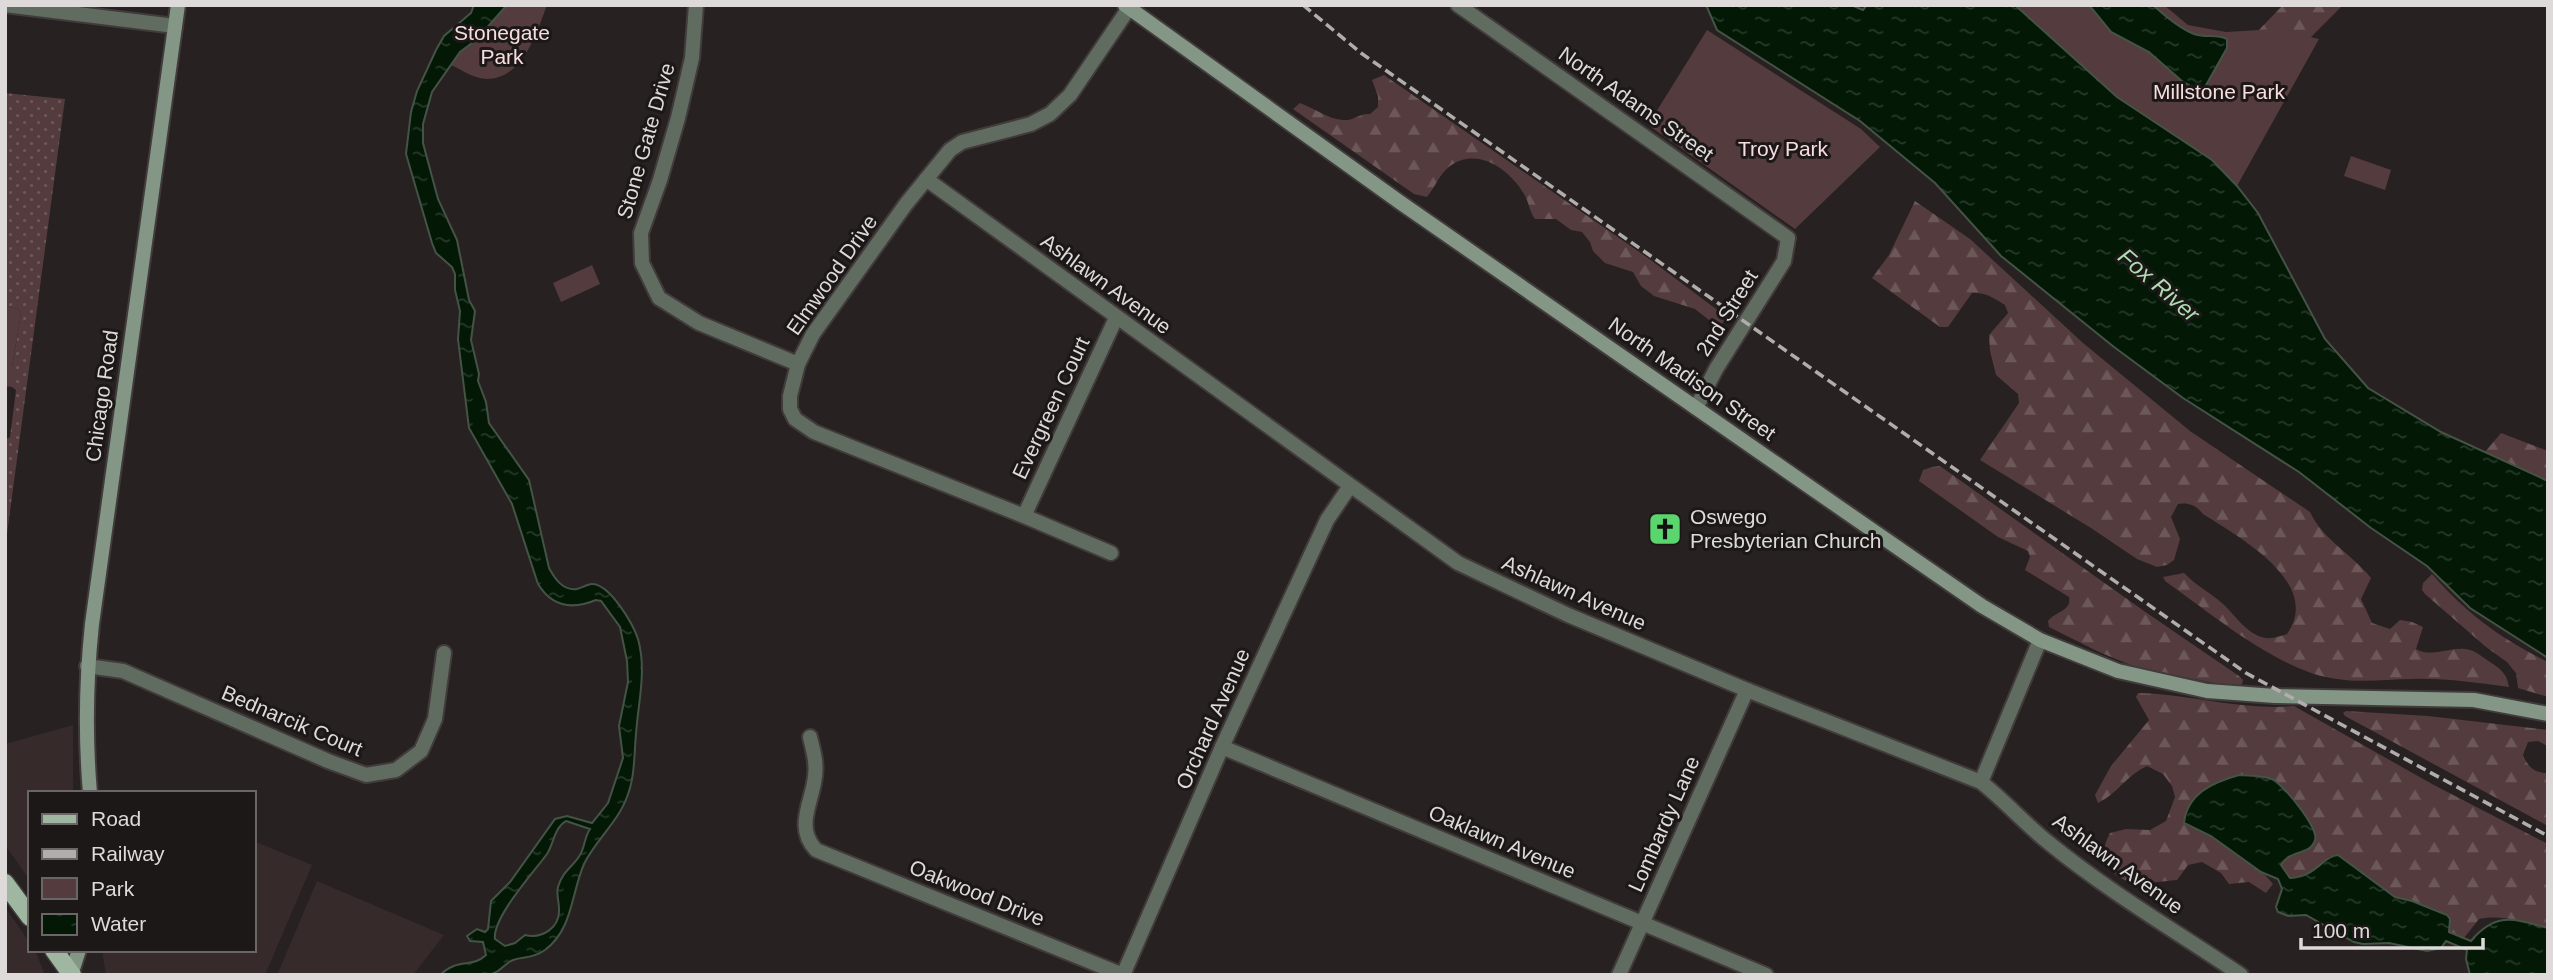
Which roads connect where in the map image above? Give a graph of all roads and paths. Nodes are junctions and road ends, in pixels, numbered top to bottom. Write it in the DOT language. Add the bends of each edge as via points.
graph roads {
  1 [pos="5,5"];
  2 [pos="178,5"];
  3 [pos="696,5"];
  4 [pos="1458,5"];
  5 [pos="1127,7"];
  6 [pos="175,26"];
  7 [pos="926,179"];
  8 [pos="1788,238"];
  9 [pos="1116,318"];
  10 [pos="798,365"];
  11 [pos="1696,408"];
  12 [pos="1350,486"];
  13 [pos="1024,516"];
  14 [pos="1111,554"];
  15 [pos="2040,640"];
  16 [pos="444,653"];
  17 [pos="87,666"];
  18 [pos="1748,690"];
  19 [pos="2548,714"];
  20 [pos="810,737"];
  21 [pos="1222,747"];
  22 [pos="1981,782"];
  23 [pos="90,791"];
  24 [pos="5,883"];
  25 [pos="28,914"];
  26 [pos="1642,923"];
  27 [pos="55,952"];
  28 [pos="78,952"];
  29 [pos="72,975"];
  30 [pos="1123,975"];
  31 [pos="1619,975"];
  32 [pos="1766,975"];
  33 [pos="2241,975"];
  1 -- 6 [label="street"];
  2 -- 6 [label="street, Chicago Road"];
  3 -- 10 [label="street, Stone Gate Drive" via="692,58 642,233 642,263 660,298 699,323"];
  4 -- 8 [label="street, North Adams Street"];
  5 -- 7 [label="street, Elmwood Drive" via="1070,95 1049,114 1031,124 962,142"];
  5 -- 11 [label="street, North Madison Street"];
  6 -- 17 [label="street, Chicago Road"];
  7 -- 9 [label="street, Ashlawn Avenue"];
  7 -- 10 [label="street, Elmwood Drive" via="813,334"];
  8 -- 11 [label="street, 2nd Street" via="1784,261"];
  9 -- 12 [label="street, Ashlawn Avenue"];
  9 -- 13 [label="street, Evergreen Court"];
  10 -- 13 [label="street, Elmwood Drive" via="790,409 803,427"];
  11 -- 15 [label="street, North Madison Street" via="1982,606"];
  12 -- 18 [label="street, Ashlawn Avenue" via="1458,563"];
  12 -- 21 [label="street, Orchard Avenue" via="1327,520"];
  13 -- 14 [label="street, Elmwood Drive"];
  15 -- 19 [label="street, North Madison Street" via="2118,671 2207,691 2474,700"];
  15 -- 22 [label="street"];
  16 -- 17 [label="street, Bednarcik Court" via="435,719 421,751 396,770 366,775 123,671"];
  17 -- 23 [label="street, Chicago Road"];
  18 -- 22 [label="street, Ashlawn Avenue"];
  18 -- 26 [label="street, Lombardy Lane"];
  20 -- 30 [label="street, Oakwood Drive" via="816,775 806,814 806,836 816,850"];
  21 -- 26 [label="street, Oaklawn Avenue"];
  21 -- 30 [label="street, Orchard Avenue"];
  22 -- 33 [label="street, Ashlawn Avenue" via="2085,871"];
  24 -- 25 [label="main road"];
  26 -- 31 [label="street, Lombardy Lane"];
  26 -- 32 [label="street, Oaklawn Avenue"];
  27 -- 29 [label="main road"];
  28 -- 29 [label="street"];
}
